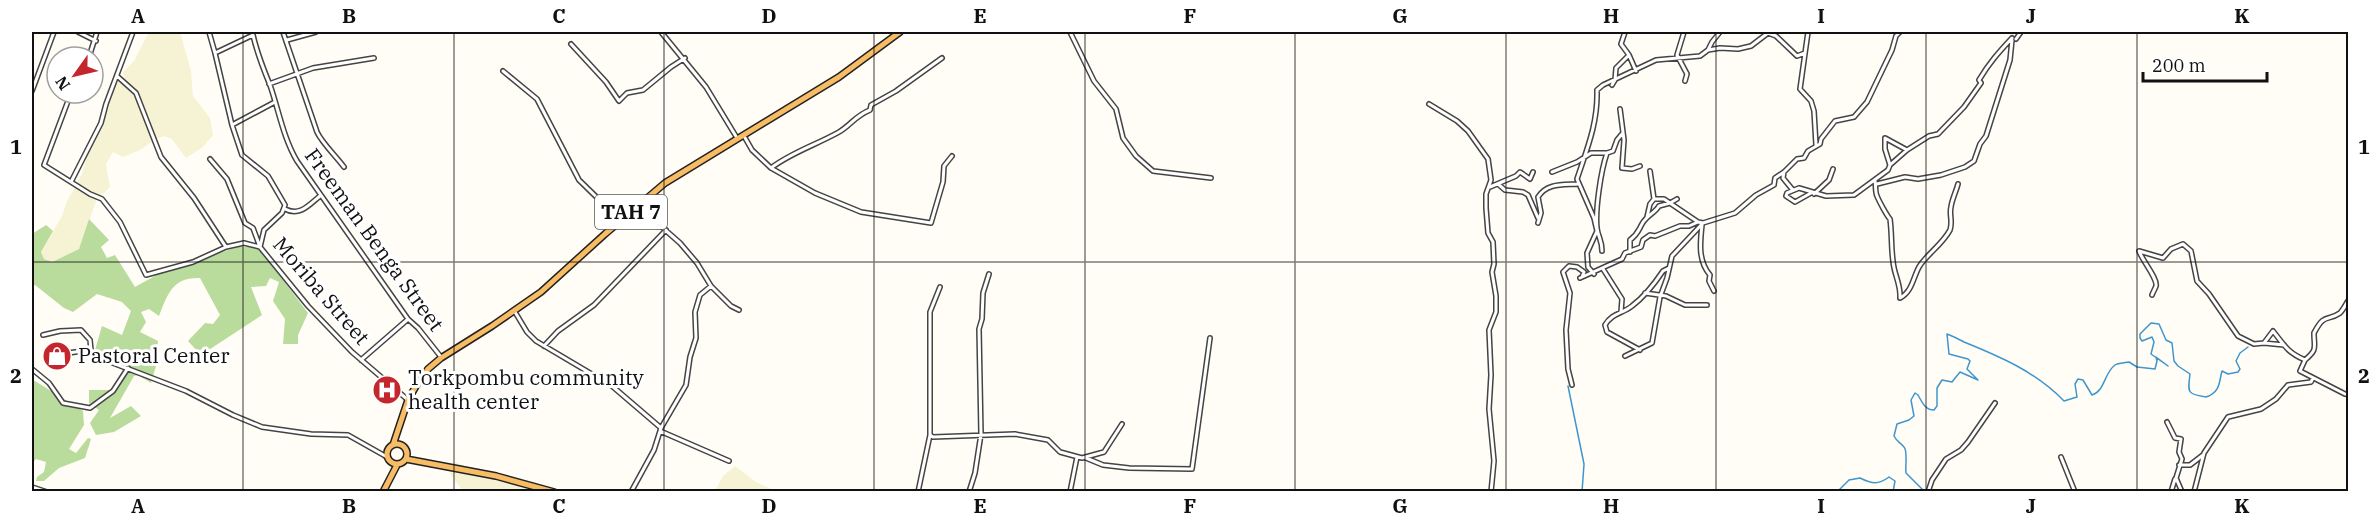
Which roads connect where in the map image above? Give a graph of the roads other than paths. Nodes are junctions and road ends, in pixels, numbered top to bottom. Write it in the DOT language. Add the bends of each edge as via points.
graph roads {
  1 [pos="54,32"];
  2 [pos="78,32"];
  3 [pos="97,32"];
  4 [pos="133,32"];
  5 [pos="208,32"];
  6 [pos="284,32"];
  7 [pos="316,32"];
  8 [pos="661,32"];
  9 [pos="900,32"];
  10 [pos="1070,32"];
  11 [pos="1625,32"];
  12 [pos="1684,32"];
  13 [pos="1720,32"];
  14 [pos="1808,32"];
  15 [pos="1900,32"];
  16 [pos="2021,32"];
  17 [pos="2016,39"];
  18 [pos="287,40"];
  19 [pos="96,41"];
  20 [pos="572,44"];
  21 [pos="94,45"];
  22 [pos="1708,50"];
  23 [pos="215,53"];
  24 [pos="1805,53"];
  25 [pos="1629,55"];
  26 [pos="374,58"];
  27 [pos="684,58"];
  28 [pos="942,58"];
  29 [pos="1679,58"];
  30 [pos="503,71"];
  31 [pos="1636,71"];
  32 [pos="297,72"];
  33 [pos="117,76"];
  34 [pos="1615,80"];
  35 [pos="1685,81"];
  36 [pos="269,84"];
  37 [pos="1612,86"];
  38 [pos="32,91"];
  39 [pos="274,102"];
  40 [pos="1429,104"];
  41 [pos="66,105"];
  42 [pos="1620,109"];
  43 [pos="232,125"];
  44 [pos="1622,134"];
  45 [pos="744,136"];
  46 [pos="738,140"];
  47 [pos="1816,145"];
  48 [pos="1906,150"];
  49 [pos="1607,153"];
  50 [pos="952,156"];
  51 [pos="1587,156"];
  52 [pos="210,159"];
  53 [pos="1890,165"];
  54 [pos="1640,166"];
  55 [pos="344,167"];
  56 [pos="771,168"];
  57 [pos="1833,169"];
  58 [pos="1650,171"];
  59 [pos="1533,172"];
  60 [pos="1552,172"];
  61 [pos="1784,172"];
  62 [pos="1211,178"];
  63 [pos="72,180"];
  64 [pos="1875,183"];
  65 [pos="1498,184"];
  66 [pos="1578,184"];
  67 [pos="1958,184"];
  68 [pos="1490,187"];
  69 [pos="1792,189"];
  70 [pos="1812,193"];
  71 [pos="321,196"];
  72 [pos="1654,199"];
  73 [pos="1677,199"];
  74 [pos="1670,204"];
  75 [pos="638,206"];
  76 [pos="285,209"];
  77 [pos="1647,217"];
  78 [pos="620,220"];
  79 [pos="1701,223"];
  80 [pos="666,230"];
  81 [pos="1597,231"];
  82 [pos="226,247"];
  83 [pos="260,247"];
  84 [pos="1602,251"];
  85 [pos="1630,252"];
  86 [pos="1588,267"];
  87 [pos="1602,268"];
  88 [pos="1670,268"];
  89 [pos="1584,272"];
  90 [pos="989,274"];
  91 [pos="1594,274"];
  92 [pos="711,286"];
  93 [pos="940,287"];
  94 [pos="1714,291"];
  95 [pos="1645,293"];
  96 [pos="2152,295"];
  97 [pos="1660,297"];
  98 [pos="2349,301"];
  99 [pos="1707,305"];
  100 [pos="739,310"];
  101 [pos="514,312"];
  102 [pos="1621,312"];
  103 [pos="408,319"];
  104 [pos="43,335"];
  105 [pos="1210,338"];
  106 [pos="2264,343"];
  107 [pos="2284,345"];
  108 [pos="544,346"];
  109 [pos="68,353"];
  110 [pos="92,355"];
  111 [pos="441,357"];
  112 [pos="361,360"];
  113 [pos="2305,360"];
  114 [pos="128,368"];
  115 [pos="32,369"];
  116 [pos="2313,378"];
  117 [pos="1572,385"];
  118 [pos="2345,394"];
  119 [pos="408,400"];
  120 [pos="1995,403"];
  121 [pos="2167,422"];
  122 [pos="1122,424"];
  123 [pos="400,429"];
  124 [pos="660,430"];
  125 [pos="981,434"];
  126 [pos="930,435"];
  127 [pos="393,445"];
  128 [pos="401,445"];
  129 [pos="2204,453"];
  130 [pos="407,456"];
  131 [pos="1077,457"];
  132 [pos="1084,458"];
  133 [pos="2061,458"];
  134 [pos="388,459"];
  135 [pos="729,461"];
  136 [pos="397,465"];
  137 [pos="2180,465"];
  138 [pos="390,475"];
  139 [pos="2176,478"];
  140 [pos="32,488"];
  141 [pos="47,492"];
  142 [pos="383,492"];
  143 [pos="554,492"];
  144 [pos="631,492"];
  145 [pos="918,492"];
  146 [pos="969,492"];
  147 [pos="1071,492"];
  148 [pos="1491,492"];
  149 [pos="1928,492"];
  150 [pos="2075,492"];
  151 [pos="2170,492"];
  152 [pos="2182,492"];
  153 [pos="2194,492"];
  1 -- 38 [label="street"];
  2 -- 19 [label="street"];
  3 -- 19 [label="street"];
  4 -- 33 [label="street"];
  5 -- 23 [label="street"];
  6 -- 18 [label="street"];
  7 -- 18 [label="street"];
  8 -- 27 [label="street"];
  9 -- 45 [label="highway, TAH 7" via="839,77"];
  10 -- 62 [label="street" via="1091,76 1116,109 1123,138 1136,156 1154,171"];
  11 -- 25 [label="street" via="1621,44"];
  12 -- 29 [label="street"];
  13 -- 22 [label="street"];
  14 -- 24 [label="street"];
  15 -- 47 [label="street" via="1867,102 1854,117 1835,121"];
  16 -- 17 [label="street"];
  18 -- 32 [label="street"];
  19 -- 21 [label="street"];
  20 -- 27 [label="street" via="619,101 627,93 643,90"];
  22 -- 24 [label="street" via="1751,46 1767,33 1776,36 1797,56"];
  22 -- 29 [label="street" via="1700,56"];
  23 -- 36 [label="street, Freeman Benga Street" via="253,35"];
  23 -- 43 [label="street"];
  24 -- 47 [label="street" via="1800,90 1811,101 1814,111"];
  25 -- 31 [label="street"];
  25 -- 34 [label="street" via="1616,68"];
  26 -- 32 [label="street"];
  27 -- 46 [label="street"];
  28 -- 56 [label="street" via="870,110 857,115 840,132 786,156"];
  29 -- 31 [label="street" via="1656,60"];
  29 -- 35 [label="street" via="1687,74"];
  30 -- 78 [label="street" via="537,99 579,180"];
  31 -- 34 [label="street"];
  32 -- 36 [label="street"];
  32 -- 55 [label="street" via="317,132"];
  33 -- 63 [label="street" via="101,123"];
  33 -- 82 [label="street" via="136,93 161,158 194,198"];
  34 -- 37 [label="street"];
  34 -- 51 [label="street" via="1598,90"];
  36 -- 39 [label="street, Freeman Benga Street"];
  39 -- 43 [label="street"];
  39 -- 71 [label="street, Freeman Benga Street" via="291,150"];
  40 -- 68 [label="street" via="1457,121 1484,151"];
  41 -- 63 [label="street" via="44,165"];
  42 -- 44 [label="street"];
  43 -- 76 [label="street" via="242,154 268,176"];
  44 -- 49 [label="street" via="1613,151"];
  44 -- 54 [label="street" via="1622,168"];
  45 -- 46 [label="highway, TAH 7"];
  45 -- 56 [label="street"];
  46 -- 75 [label="highway, TAH 7" via="665,183"];
  47 -- 61 [label="street"];
  48 -- 53 [label="street"];
  48 -- 53 [label="street" via="1885,138"];
  48 -- 64 [label="street" via="1945,127 1971,98 1990,63 2012,38 2008,67 1974,161 1941,175"];
  49 -- 51 [label="street"];
  49 -- 81 [label="street" via="1597,207"];
  50 -- 56 [label="street" via="944,166 931,223 861,212 815,193"];
  51 -- 60 [label="street"];
  51 -- 66 [label="street"];
  52 -- 83 [label="street, Moriba Street" via="226,179 245,223 254,228"];
  53 -- 64 [label="street"];
  57 -- 70 [label="street" via="1829,180"];
  58 -- 72 [label="street"];
  59 -- 65 [label="street" via="1530,179 1520,172"];
  61 -- 69 [label="street"];
  61 -- 79 [label="street" via="1775,178 1774,185 1735,213"];
  63 -- 82 [label="street" via="102,199 120,222 146,275 193,262"];
  64 -- 67 [label="street" via="1876,195 1890,219 1890,244 1895,277 1901,285 1900,300 1911,288 1921,265 1951,228 1950,209"];
  64 -- 70 [label="street" via="1854,195"];
  65 -- 66 [label="street" via="1505,190 1528,195 1538,222 1541,192 1552,185"];
  65 -- 68 [label="street"];
  66 -- 81 [label="street"];
  68 -- 148 [label="street" via="1486,208 1488,233 1494,242 1492,272 1496,296 1496,312 1489,330 1494,468"];
  69 -- 70 [label="street"];
  69 -- 70 [label="street" via="1786,196 1795,202"];
  71 -- 76 [label="street" via="303,210"];
  71 -- 103 [label="street, Freeman Benga Street"];
  72 -- 74 [label="street"];
  72 -- 77 [label="street"];
  73 -- 74 [label="street"];
  74 -- 77 [label="street" via="1659,206"];
  74 -- 79 [label="street"];
  75 -- 78 [label="highway, TAH 7"];
  75 -- 80 [label="street"];
  76 -- 83 [label="street" via="264,230"];
  77 -- 85 [label="street" via="1639,233 1630,240"];
  78 -- 101 [label="highway, TAH 7" via="552,283"];
  79 -- 85 [label="street" via="1650,235"];
  79 -- 88 [label="street" via="1672,255"];
  79 -- 94 [label="street" via="1700,252"];
  80 -- 92 [label="street" via="693,258"];
  80 -- 108 [label="street" via="594,305"];
  81 -- 84 [label="street"];
  81 -- 86 [label="street" via="1587,253"];
  82 -- 83 [label="street" via="244,243"];
  83 -- 112 [label="street, Moriba Street" via="321,321"];
  85 -- 87 [label="street"];
  86 -- 89 [label="street"];
  86 -- 91 [label="street"];
  87 -- 91 [label="street"];
  87 -- 102 [label="street" via="1623,299"];
  88 -- 95 [label="street"];
  88 -- 97 [label="street"];
  89 -- 91 [label="street" via="1581,278"];
  89 -- 117 [label="street" via="1569,266 1563,272 1570,293 1566,330"];
  90 -- 125 [label="street" via="979,329"];
  92 -- 100 [label="street"];
  92 -- 124 [label="street" via="700,295 695,312 696,338 686,385"];
  93 -- 126 [label="street" via="930,312"];
  95 -- 97 [label="street"];
  95 -- 102 [label="street"];
  96 -- 106 [label="street" via="2157,285 2139,251 2163,258 2183,244 2191,251 2197,281 2238,336 2254,344"];
  97 -- 99 [label="street" via="1685,305"];
  97 -- 102 [label="street" via="1652,343 1641,350 1605,329 1612,315"];
  98 -- 113 [label="street" via="2341,312 2319,324 2314,333 2317,344"];
  101 -- 108 [label="street" via="526,332"];
  101 -- 111 [label="highway, TAH 7"];
  103 -- 111 [label="street, Freeman Benga Street"];
  103 -- 112 [label="street"];
  104 -- 110 [label="street" via="81,330 90,340"];
  105 -- 132 [label="street" via="1192,469 1129,468"];
  106 -- 107 [label="street"];
  106 -- 107 [label="street" via="2273,331"];
  107 -- 113 [label="street" via="2290,353"];
  108 -- 124 [label="street" via="612,386"];
  109 -- 110 [label="street" via="90,350"];
  110 -- 114 [label="street"];
  111 -- 119 [label="highway, TAH 7"];
  112 -- 119 [label="street, Moriba Street"];
  113 -- 116 [label="street" via="2300,371"];
  114 -- 115 [label="street" via="113,391 90,408 63,403 49,383"];
  114 -- 134 [label="street" via="262,427 348,435"];
  116 -- 118 [label="street"];
  116 -- 129 [label="street" via="2311,382 2288,385 2261,409 2228,417"];
  119 -- 123 [label="highway, TAH 7"];
  120 -- 149 [label="street" via="1961,450 1946,459"];
  121 -- 137 [label="street" via="2175,438 2181,439"];
  122 -- 132 [label="street" via="1104,452"];
  123 -- 127 [label="highway, TAH 7"];
  123 -- 128 [label="highway, TAH 7"];
  124 -- 135 [label="street"];
  124 -- 144 [label="street" via="654,450"];
  125 -- 126 [label="street" via="933,438"];
  125 -- 131 [label="street" via="1041,438 1060,452"];
  125 -- 146 [label="street"];
  126 -- 145 [label="street"];
  127 -- 128 [label="highway"];
  127 -- 134 [label="highway"];
  128 -- 130 [label="highway"];
  129 -- 137 [label="street" via="2190,465"];
  129 -- 153 [label="street"];
  130 -- 136 [label="highway"];
  130 -- 143 [label="highway"];
  131 -- 132 [label="street"];
  131 -- 147 [label="street"];
  133 -- 150 [label="street"];
  134 -- 136 [label="highway"];
  134 -- 138 [label="highway"];
  136 -- 138 [label="highway"];
  137 -- 139 [label="street"];
  138 -- 142 [label="highway"];
  139 -- 151 [label="street"];
  139 -- 152 [label="street"];
  140 -- 141 [label="street"];
}
